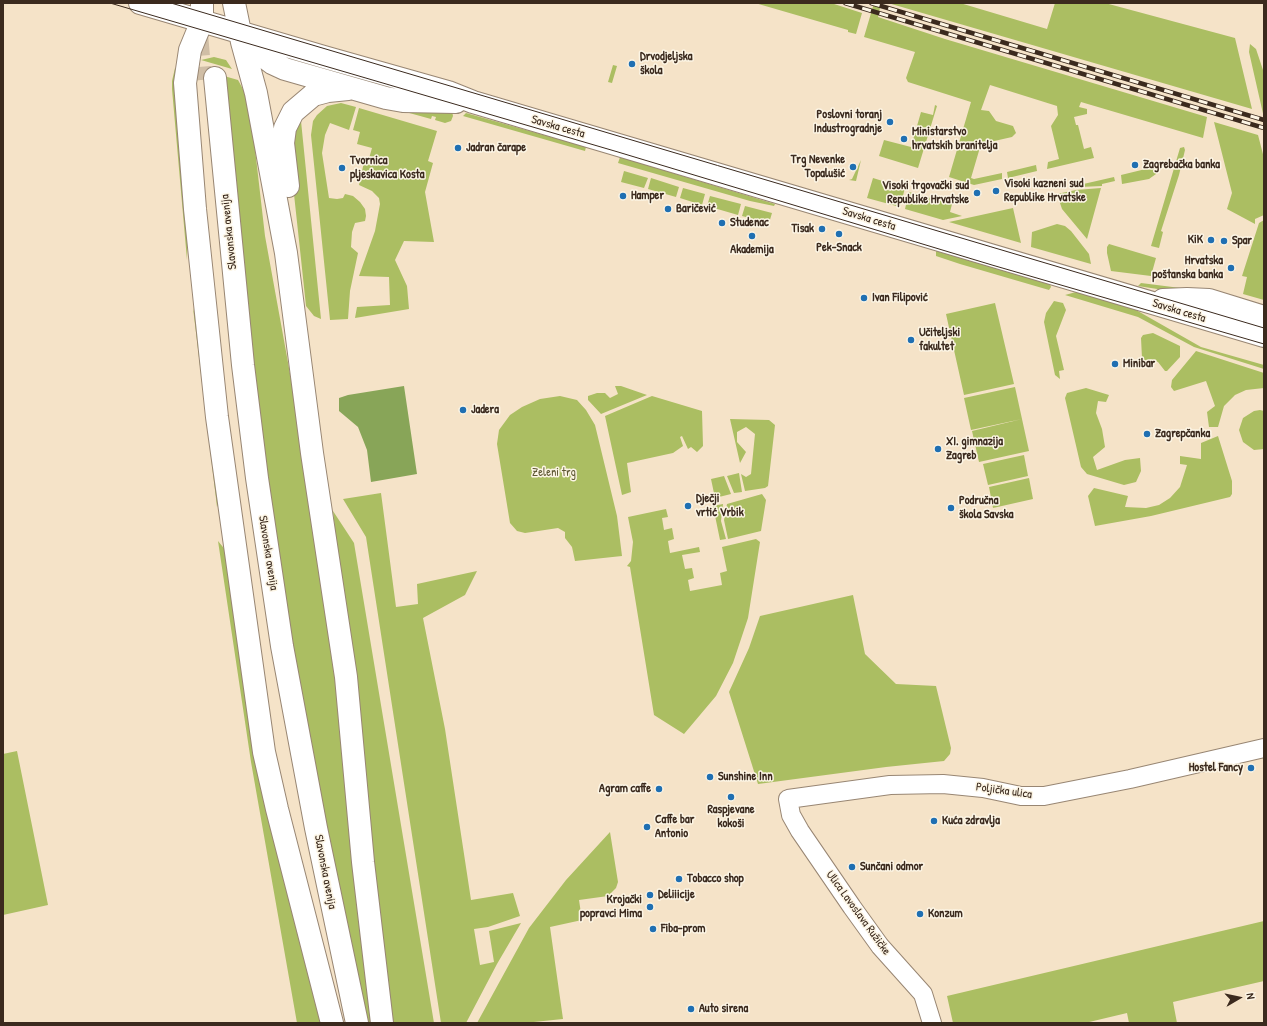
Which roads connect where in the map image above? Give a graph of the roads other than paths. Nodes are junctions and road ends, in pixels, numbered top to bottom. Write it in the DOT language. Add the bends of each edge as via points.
graph roads {
  1 [pos="140,3"];
  2 [pos="182,3"];
  3 [pos="234,3"];
  4 [pos="202,12"];
  5 [pos="240,32"];
  6 [pos="348,88"];
  7 [pos="473,102"];
  8 [pos="1148,301"];
  9 [pos="293,305"];
  10 [pos="1264,317"];
  11 [pos="1264,336"];
  12 [pos="1264,748"];
  13 [pos="788,799"];
  14 [pos="332,1023"];
  15 [pos="343,1023"];
  16 [pos="358,1023"];
  17 [pos="382,1023"];
  18 [pos="932,1023"];
  1 -- 4 [label="main road, Savska cesta"];
  2 -- 4 [label="main road"];
  3 -- 5 [label="main road"];
  4 -- 5 [label="main road, Savska cesta"];
  4 -- 14 [label="main road" via="190,50 185,83 218,425 264,752"];
  5 -- 6 [label="main road, Savska cesta" via="256,51 272,63"];
  5 -- 7 [label="main road, Savska cesta" via="448,92"];
  5 -- 9 [label="main road" via="256,93 280,212"];
  6 -- 7 [label="main road, Savska cesta" via="373,96 403,101"];
  6 -- 9 [label="main road" via="307,98 293,112 285,128 283,143 299,275"];
  7 -- 8 [label="main road, Savska cesta"];
  8 -- 10 [label="main road" via="1209,300"];
  8 -- 11 [label="main road, Savska cesta"];
  9 -- 17 [label="main road" via="312,453 346,677 363,862"];
  12 -- 13 [label="street, Poljička ulica" via="1044,796 1021,796 983,788 943,784 890,785"];
  13 -- 18 [label="street, Ulica Lavoslava Ružičke" via="791,815 800,832 852,907 880,946 924,994"];
  15 -- 16 [label="main road, Slavonska avenija" via="286,746 259,590 231,389 216,246 208,79 257,478 281,638 316,828"];
}
